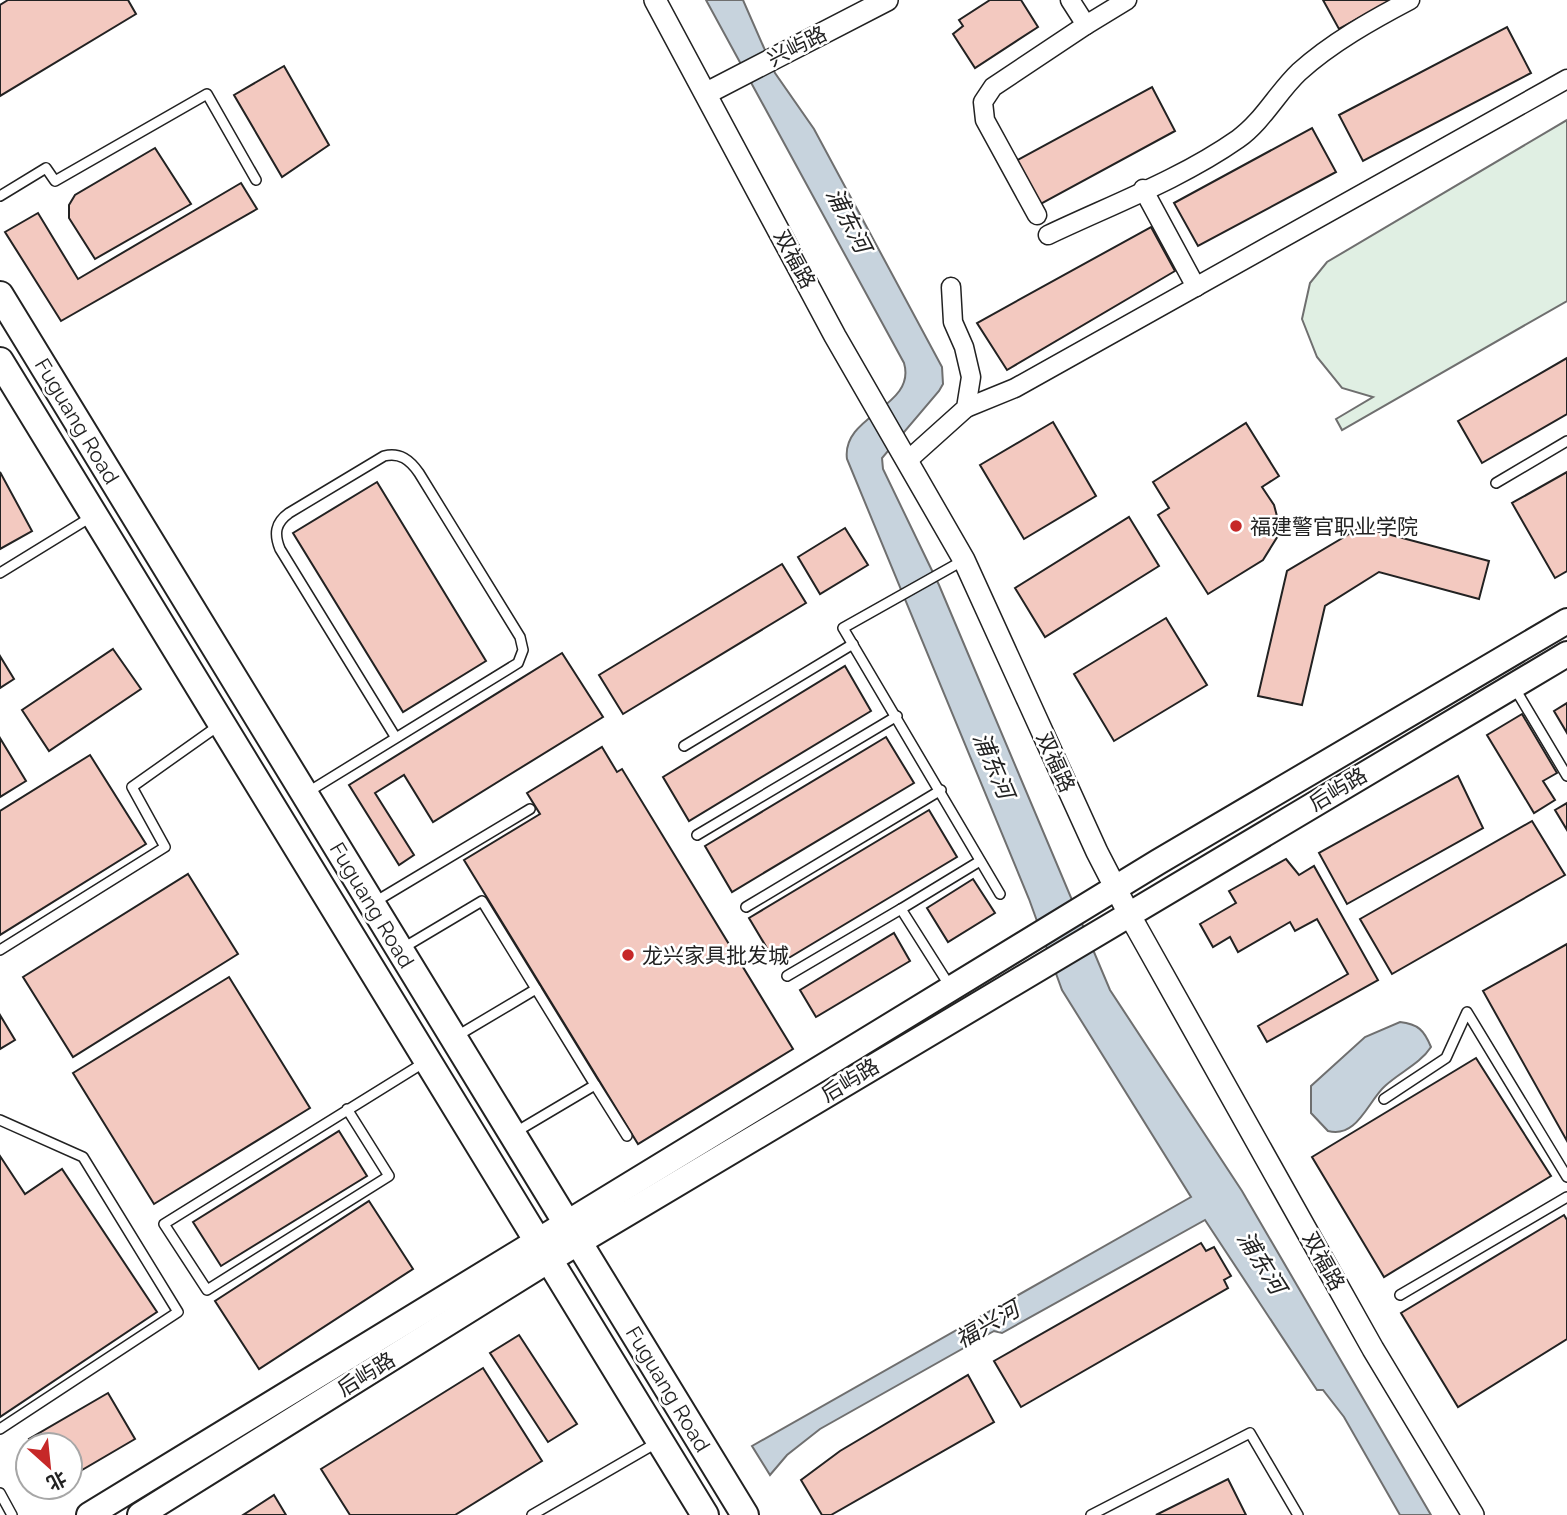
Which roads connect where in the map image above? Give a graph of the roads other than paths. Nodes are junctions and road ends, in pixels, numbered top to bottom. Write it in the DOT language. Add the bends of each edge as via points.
graph roads {
  1 [pos="655,0"];
  2 [pos="887,0"];
  3 [pos="1070,0"];
  4 [pos="1127,0"];
  5 [pos="1410,0"];
  6 [pos="1086,25"];
  7 [pos="1567,79"];
  8 [pos="707,93"];
  9 [pos="256,180"];
  10 [pos="1143,189"];
  11 [pos="0,196"];
  12 [pos="1037,215"];
  13 [pos="1048,235"];
  14 [pos="951,287"];
  15 [pos="1196,287"];
  16 [pos="0,295"];
  17 [pos="4,376"];
  18 [pos="966,408"];
  19 [pos="1567,442"];
  20 [pos="904,455"];
  21 [pos="1496,483"];
  22 [pos="92,516"];
  23 [pos="964,560"];
  24 [pos="0,573"];
  25 [pos="1567,621"];
  26 [pos="853,644"];
  27 [pos="1567,654"];
  28 [pos="1513,685"];
  29 [pos="897,716"];
  30 [pos="222,723"];
  31 [pos="396,738"];
  32 [pos="684,746"];
  33 [pos="1567,776"];
  34 [pos="941,790"];
  35 [pos="306,793"];
  36 [pos="530,808"];
  37 [pos="697,835"];
  38 [pos="980,860"];
  39 [pos="1116,889"];
  40 [pos="1000,894"];
  41 [pos="372,904"];
  42 [pos="746,907"];
  43 [pos="901,909"];
  44 [pos="1129,914"];
  45 [pos="0,950"];
  46 [pos="400,950"];
  47 [pos="787,976"];
  48 [pos="536,989"];
  49 [pos="952,989"];
  50 [pos="454,1038"];
  51 [pos="427,1061"];
  52 [pos="595,1085"];
  53 [pos="1384,1099"];
  54 [pos="347,1109"];
  55 [pos="0,1121"];
  56 [pos="512,1134"];
  57 [pos="627,1136"];
  58 [pos="1567,1177"];
  59 [pos="1567,1197"];
  60 [pos="573,1233"];
  61 [pos="543,1251"];
  62 [pos="1400,1295"];
  63 [pos="0,1429"];
  64 [pos="660,1441"];
  65 [pos="0,1493"];
  66 [pos="12,1515"];
  67 [pos="89,1515"];
  68 [pos="140,1515"];
  69 [pos="532,1515"];
  70 [pos="705,1515"];
  71 [pos="745,1515"];
  72 [pos="1091,1515"];
  73 [pos="1298,1515"];
  74 [pos="1473,1515"];
  1 -- 8 [label="street, 双福路"];
  2 -- 8 [label="street, 兴屿路"];
  3 -- 6 [label="street"];
  4 -- 6 [label="street"];
  5 -- 10 [label="street" via="1323,52 1240,138"];
  6 -- 12 [label="street" via="993,87 983,102 985,120"];
  7 -- 15 [label="street"];
  8 -- 20 [label="street, 双福路"];
  9 -- 11 [label="lane" via="206,94 55,181 46,168"];
  10 -- 13 [label="street"];
  10 -- 15 [label="street"];
  14 -- 18 [label="street" via="953,322 971,377"];
  15 -- 18 [label="street" via="1015,388"];
  16 -- 35 [label="main road, Fuguang Road"];
  17 -- 22 [label="main road, Fuguang Road"];
  18 -- 20 [label="street"];
  19 -- 21 [label="lane"];
  20 -- 23 [label="street, 双福路"];
  22 -- 24 [label="lane"];
  22 -- 30 [label="main road, Fuguang Road"];
  23 -- 26 [label="lane" via="844,628"];
  23 -- 39 [label="street, 双福路"];
  25 -- 39 [label="main road, 后屿路"];
  26 -- 29 [label="lane"];
  26 -- 32 [label="lane"];
  27 -- 28 [label="main road, 后屿路"];
  28 -- 33 [label="lane"];
  28 -- 44 [label="main road, 后屿路"];
  29 -- 34 [label="lane"];
  29 -- 37 [label="lane"];
  30 -- 45 [label="lane" via="132,787 165,847"];
  30 -- 51 [label="main road, Fuguang Road"];
  31 -- 31 [label="lane" via="517,663 523,650 520,637 419,472 407,459 392,454 289,513 276,533 280,549"];
  31 -- 35 [label="lane"];
  34 -- 38 [label="lane"];
  34 -- 42 [label="lane"];
  35 -- 41 [label="main road, Fuguang Road"];
  36 -- 41 [label="lane"];
  38 -- 40 [label="lane"];
  38 -- 43 [label="lane"];
  39 -- 44 [label="street, 双福路"];
  39 -- 49 [label="main road, 后屿路"];
  41 -- 46 [label="main road, Fuguang Road"];
  43 -- 47 [label="lane"];
  43 -- 49 [label="lane"];
  44 -- 60 [label="main road, 后屿路"];
  44 -- 74 [label="street, 双福路" via="1373,1349"];
  46 -- 48 [label="lane" via="482,901"];
  46 -- 50 [label="main road, Fuguang Road"];
  48 -- 50 [label="lane"];
  48 -- 52 [label="lane"];
  49 -- 60 [label="main road, 后屿路"];
  50 -- 56 [label="main road, Fuguang Road"];
  51 -- 54 [label="lane"];
  51 -- 61 [label="main road, Fuguang Road"];
  52 -- 56 [label="lane"];
  52 -- 57 [label="lane"];
  53 -- 58 [label="lane" via="1446,1058 1467,1012"];
  54 -- 54 [label="lane" via="164,1224 207,1290 389,1176"];
  55 -- 63 [label="lane" via="83,1157 178,1311"];
  56 -- 60 [label="main road, Fuguang Road"];
  59 -- 62 [label="lane"];
  60 -- 61 [label="main road, 后屿路"];
  60 -- 71 [label="main road, Fuguang Road"];
  61 -- 64 [label="main road, Fuguang Road"];
  61 -- 67 [label="main road, 后屿路"];
  61 -- 68 [label="main road, 后屿路"];
  64 -- 69 [label="lane"];
  64 -- 70 [label="main road, Fuguang Road"];
  65 -- 66 [label="lane"];
  72 -- 73 [label="lane" via="1250,1433"];
}
